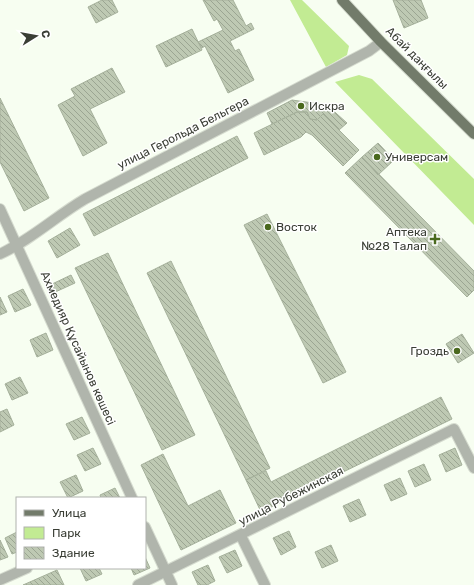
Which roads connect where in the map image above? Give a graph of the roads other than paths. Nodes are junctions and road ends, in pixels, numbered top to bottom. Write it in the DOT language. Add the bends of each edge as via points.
graph roads {
  1 [pos="342,0"];
  2 [pos="381,42"];
  3 [pos="474,134"];
  4 [pos="0,209"];
  5 [pos="18,246"];
  6 [pos="0,254"];
  7 [pos="474,468"];
  8 [pos="132,497"];
  9 [pos="146,529"];
  10 [pos="241,536"];
  11 [pos="25,569"];
  12 [pos="166,572"];
  13 [pos="0,580"];
  14 [pos="138,585"];
  15 [pos="172,585"];
  16 [pos="265,585"];
  1 -- 2 [label="main road, Абай даңғылы"];
  2 -- 3 [label="main road, Абай даңғылы"];
  2 -- 5 [label="street, улица Герольда Бельгера" via="369,51 85,199"];
  4 -- 5 [label="street, Ахмедияр Құсайынов көшесі"];
  5 -- 6 [label="street, улица Герольда Бельгера"];
  5 -- 8 [label="street, Ахмедияр Құсайынов көшесі"];
  7 -- 10 [label="street, улица Рубежинская" via="454,429"];
  9 -- 12 [label="street"];
  10 -- 12 [label="street, улица Рубежинская"];
  10 -- 16 [label="street"];
  11 -- 13 [label="street"];
  12 -- 14 [label="street, улица Рубежинская"];
  12 -- 15 [label="street"];
}
